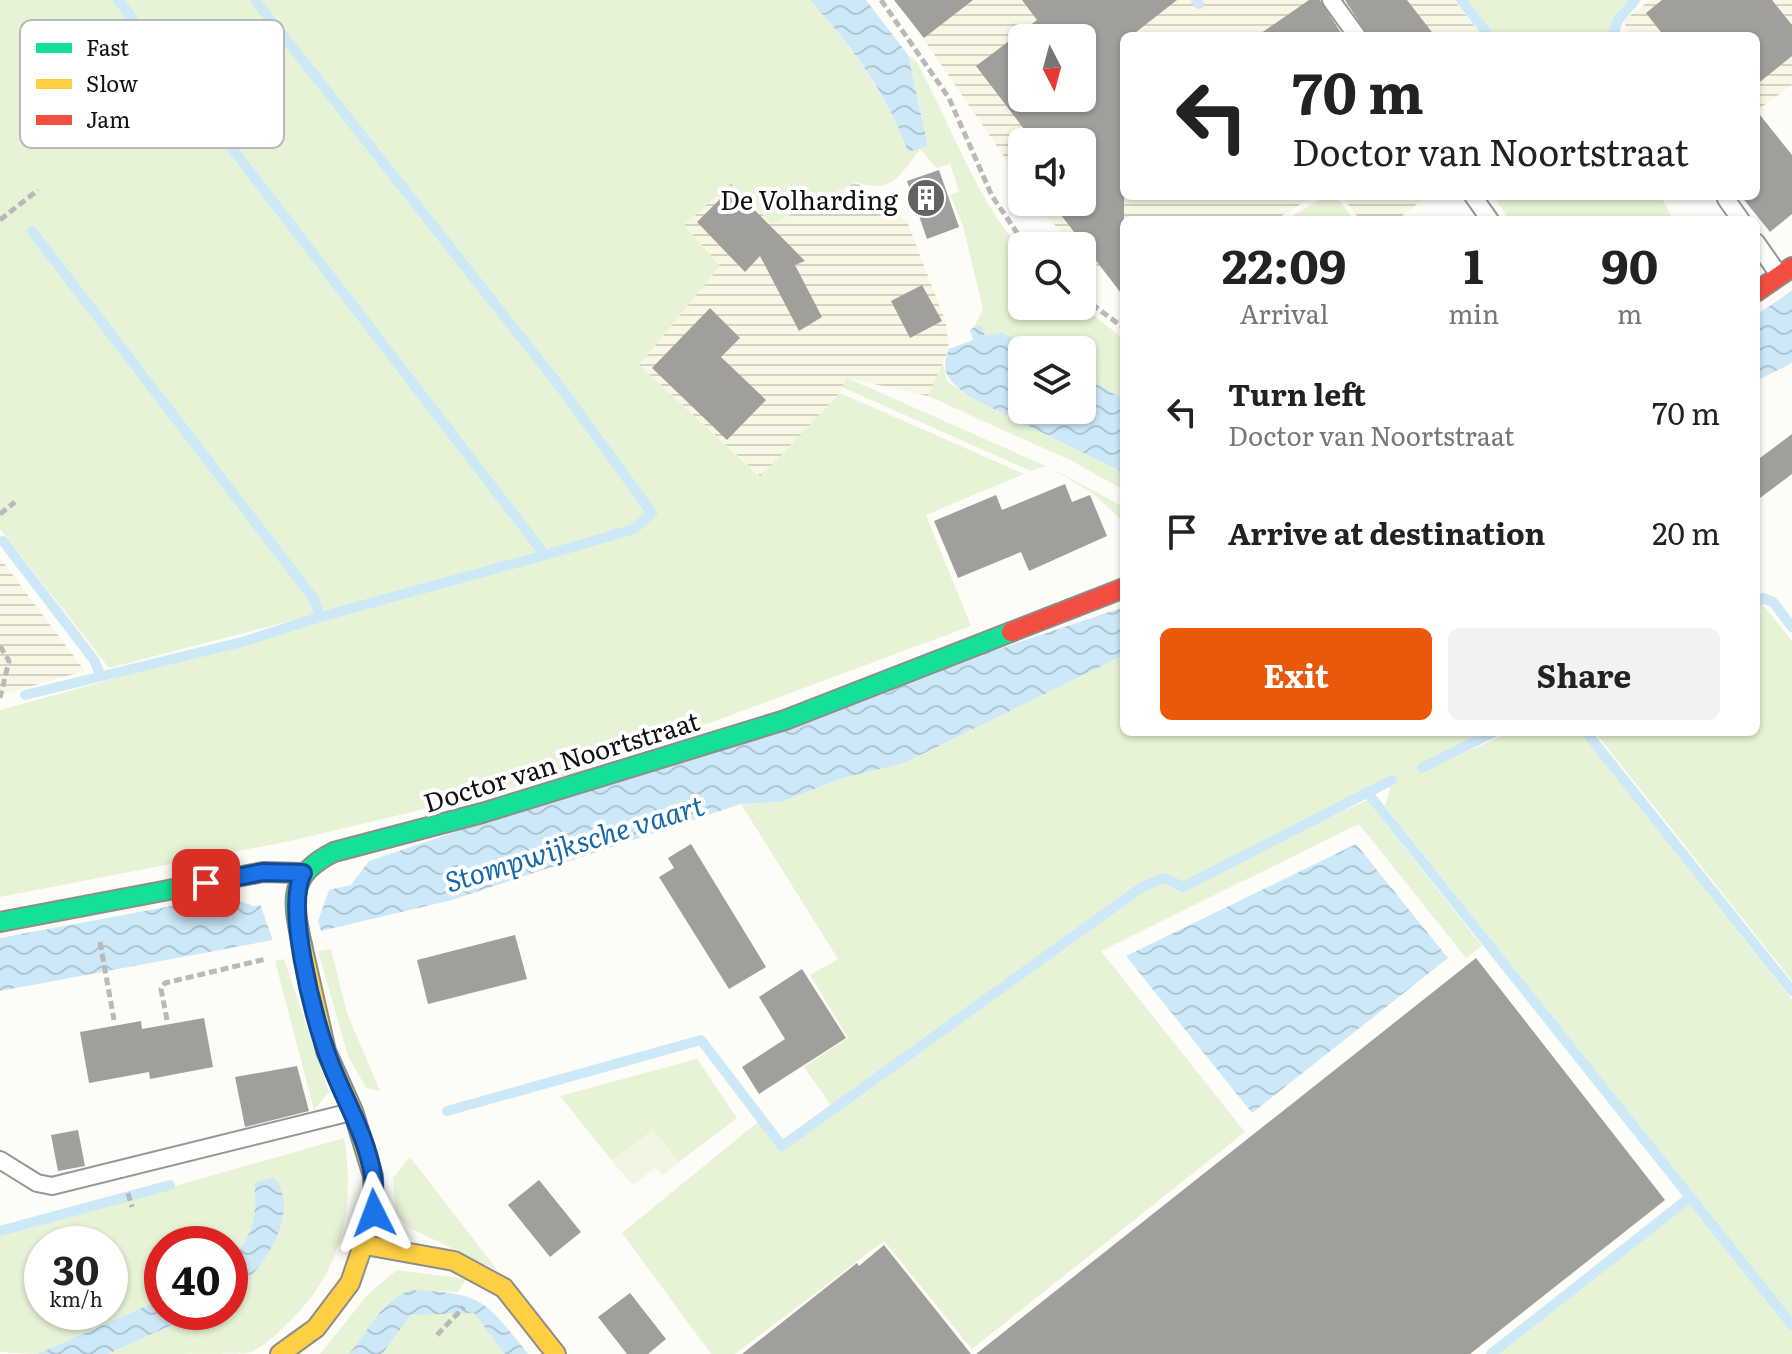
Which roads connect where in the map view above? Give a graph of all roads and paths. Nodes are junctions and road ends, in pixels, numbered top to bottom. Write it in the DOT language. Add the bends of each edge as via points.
graph roads {
  1 [pos="881,0"];
  2 [pos="1331,0"];
  3 [pos="1354,32"];
  4 [pos="38,190"];
  5 [pos="0,220"];
  6 [pos="1016,232"];
  7 [pos="1760,246"];
  8 [pos="1786,272"];
  9 [pos="1760,289"];
  10 [pos="1096,307"];
  11 [pos="1120,325"];
  12 [pos="15,502"];
  13 [pos="0,514"];
  14 [pos="1120,590"];
  15 [pos="0,646"];
  16 [pos="0,698"];
  17 [pos="303,873"];
  18 [pos="0,922"];
  19 [pos="99,934"];
  20 [pos="302,948"];
  21 [pos="114,1020"];
  22 [pos="167,1020"];
  23 [pos="353,1111"];
  24 [pos="0,1160"];
  25 [pos="365,1245"];
  26 [pos="458,1317"];
  27 [pos="437,1335"];
  28 [pos="280,1354"];
  29 [pos="556,1354"];
  1 -- 6 [label="path" via="949,98 992,196"];
  2 -- 3 [label="lane"];
  4 -- 5 [label="path"];
  7 -- 8 [label="lane"];
  8 -- 9 [label="street"];
  10 -- 11 [label="path"];
  12 -- 13 [label="path"];
  14 -- 17 [label="street, Doctor van Noortstraat" via="785,720 482,813 334,852"];
  15 -- 16 [label="path" via="9,661"];
  17 -- 18 [label="street" via="263,872"];
  17 -- 20 [label="street" via="295,891"];
  19 -- 21 [label="path"];
  20 -- 22 [label="path" via="165,983 161,989"];
  20 -- 23 [label="street" via="326,1051"];
  23 -- 24 [label="lane" via="52,1186 37,1183"];
  23 -- 25 [label="street" via="373,1176 374,1213"];
  25 -- 28 [label="street" via="350,1283 316,1328"];
  25 -- 29 [label="street" via="454,1261 504,1288"];
  26 -- 27 [label="path"];
}
